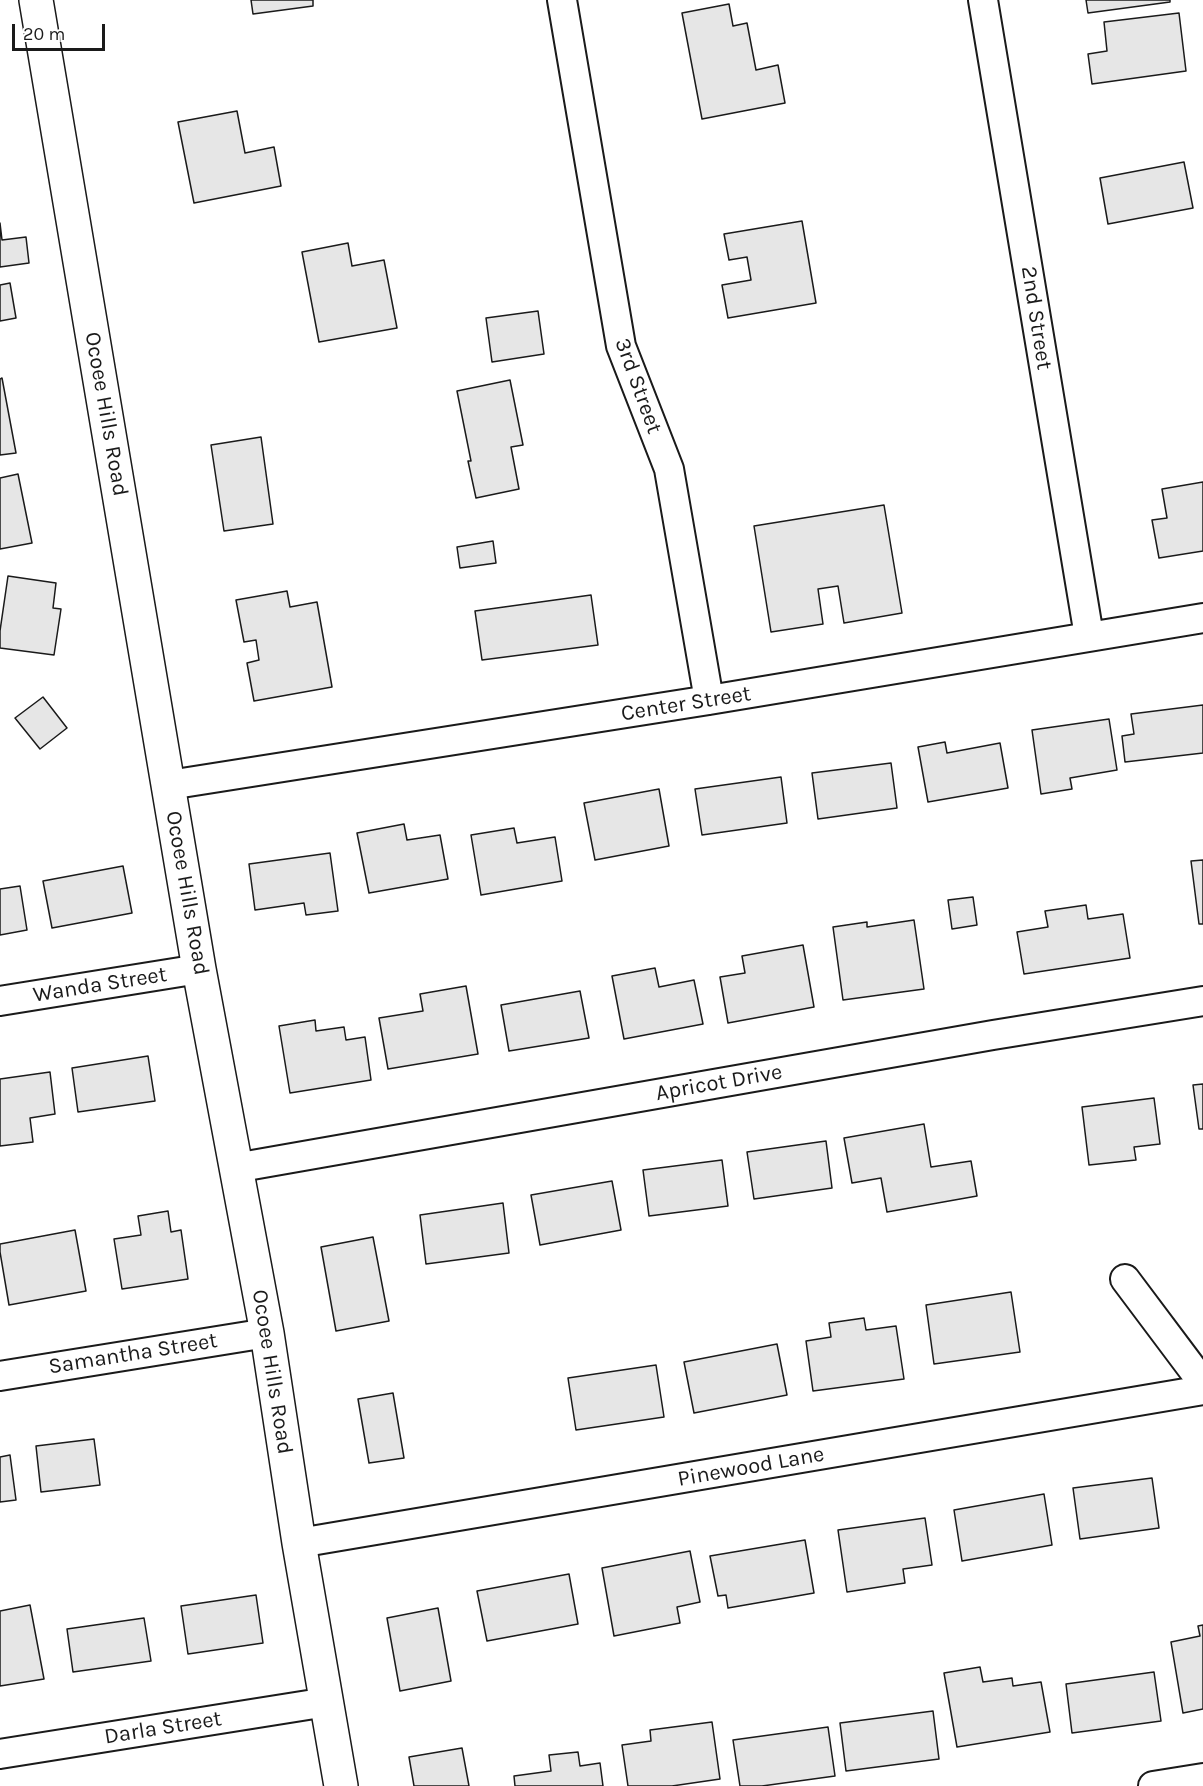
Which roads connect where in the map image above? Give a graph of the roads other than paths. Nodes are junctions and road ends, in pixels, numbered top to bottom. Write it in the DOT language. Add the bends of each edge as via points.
graph roads {
  1 [pos="36,0"];
  2 [pos="562,0"];
  3 [pos="983,0"];
  4 [pos="1203,618"];
  5 [pos="1089,636"];
  6 [pos="709,700"];
  7 [pos="169,785"];
  8 [pos="199,969"];
  9 [pos="0,1001"];
  10 [pos="1203,1001"];
  11 [pos="235,1168"];
  12 [pos="1125,1279"];
  13 [pos="267,1333"];
  14 [pos="0,1376"];
  15 [pos="1203,1383"];
  16 [pos="1203,1390"];
  17 [pos="299,1543"];
  18 [pos="327,1702"];
  19 [pos="0,1754"];
  20 [pos="1203,1778"];
  21 [pos="341,1786"];
  22 [pos="1153,1786"];
  1 -- 7 [label="street, Ocoee Hills Road"];
  2 -- 6 [label="street, 3rd Street" via="621,346 669,469"];
  3 -- 5 [label="street, 2nd Street"];
  4 -- 5 [label="street, Center Street"];
  5 -- 6 [label="street, Center Street"];
  6 -- 7 [label="street, Center Street"];
  7 -- 8 [label="street, Ocoee Hills Road"];
  8 -- 9 [label="street, Wanda Street"];
  8 -- 11 [label="street, Ocoee Hills Road"];
  10 -- 11 [label="street, Apricot Drive"];
  11 -- 13 [label="street, Ocoee Hills Road"];
  12 -- 15 [label="street"];
  13 -- 14 [label="street, Samantha Street"];
  13 -- 17 [label="street, Ocoee Hills Road"];
  16 -- 17 [label="street, Pinewood Lane"];
  17 -- 18 [label="street, Ocoee Hills Road"];
  18 -- 19 [label="street, Darla Street"];
  18 -- 21 [label="street, Ocoee Hills Road"];
  20 -- 22 [label="street"];
}
